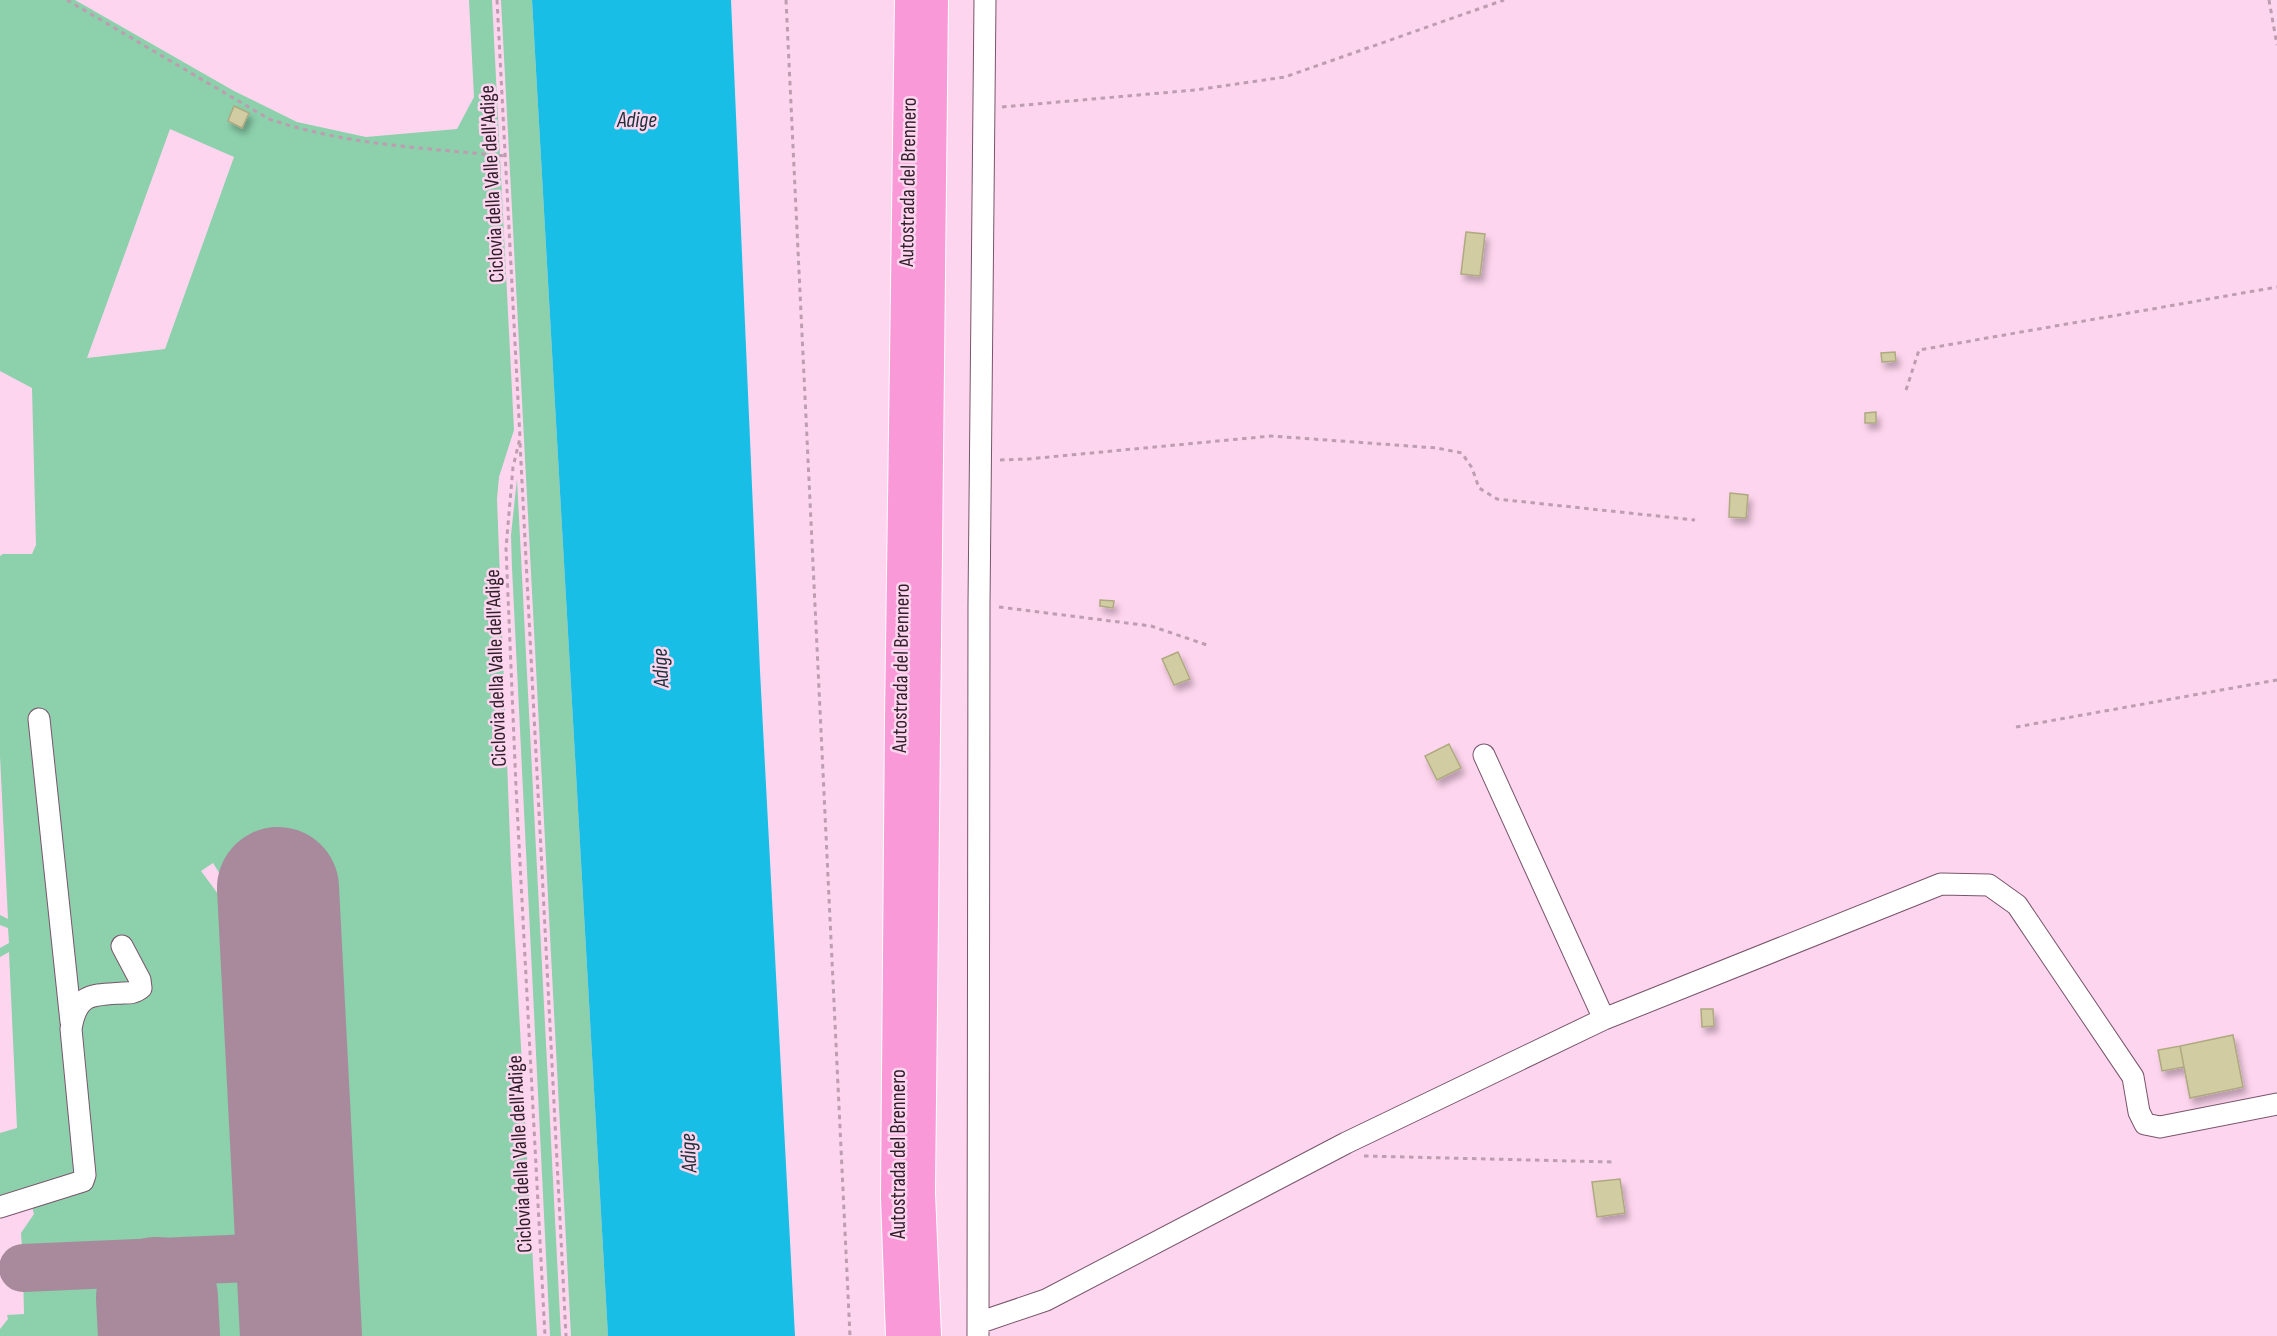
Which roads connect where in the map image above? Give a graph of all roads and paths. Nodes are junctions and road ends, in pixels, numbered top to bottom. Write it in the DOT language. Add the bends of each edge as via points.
graph roads {
  1 [pos="67,0"];
  2 [pos="497,0"];
  3 [pos="786,0"];
  4 [pos="910,0"];
  5 [pos="933,0"];
  6 [pos="985,0"];
  7 [pos="1504,0"];
  8 [pos="2268,0"];
  9 [pos="2277,45"];
  10 [pos="984,109"];
  11 [pos="505,156"];
  12 [pos="2277,287"];
  13 [pos="1906,390"];
  14 [pos="520,438"];
  15 [pos="980,460"];
  16 [pos="1695,520"];
  17 [pos="979,605"];
  18 [pos="1207,645"];
  19 [pos="2277,680"];
  20 [pos="39,719"];
  21 [pos="2016,727"];
  22 [pos="1484,755"];
  23 [pos="122,946"];
  24 [pos="1604,1019"];
  25 [pos="71,1029"];
  26 [pos="2277,1104"];
  27 [pos="1362,1155"];
  28 [pos="1612,1162"];
  29 [pos="0,1207"];
  30 [pos="978,1329"];
  31 [pos="545,1336"];
  32 [pos="566,1336"];
  33 [pos="850,1336"];
  34 [pos="901,1336"];
  35 [pos="926,1336"];
  1 -- 11 [label="path" via="269,119 373,143"];
  2 -- 11 [label="path, Ciclovia della Valle dell'Adige"];
  3 -- 33 [label="path"];
  4 -- 34 [label="highway, Autostrada del Brennero" via="896,1197"];
  5 -- 35 [label="highway, Autostrada del Brennero" via="920,1193"];
  6 -- 10 [label="street"];
  7 -- 10 [label="path" via="1285,76 1195,90"];
  8 -- 9 [label="path"];
  10 -- 15 [label="street"];
  11 -- 14 [label="path, Ciclovia della Valle dell'Adige"];
  12 -- 13 [label="path" via="1919,350"];
  14 -- 31 [label="path, Ciclovia della Valle dell'Adige" via="513,467 506,548"];
  14 -- 32 [label="path"];
  15 -- 16 [label="path" via="1271,436 1437,448 1462,453 1479,488 1497,499"];
  15 -- 17 [label="street"];
  17 -- 18 [label="path" via="1151,626"];
  17 -- 30 [label="street"];
  19 -- 21 [label="path"];
  20 -- 25 [label="street"];
  22 -- 24 [label="street"];
  23 -- 25 [label="street" via="141,988 131,993 98,994 83,999 75,1008"];
  24 -- 26 [label="street" via="1941,884 1989,885 2017,905 2133,1077 2145,1124 2160,1127"];
  24 -- 30 [label="street" via="1346,1143 1046,1300"];
  25 -- 29 [label="street" via="85,1175 83,1180"];
  27 -- 28 [label="path"];
}
